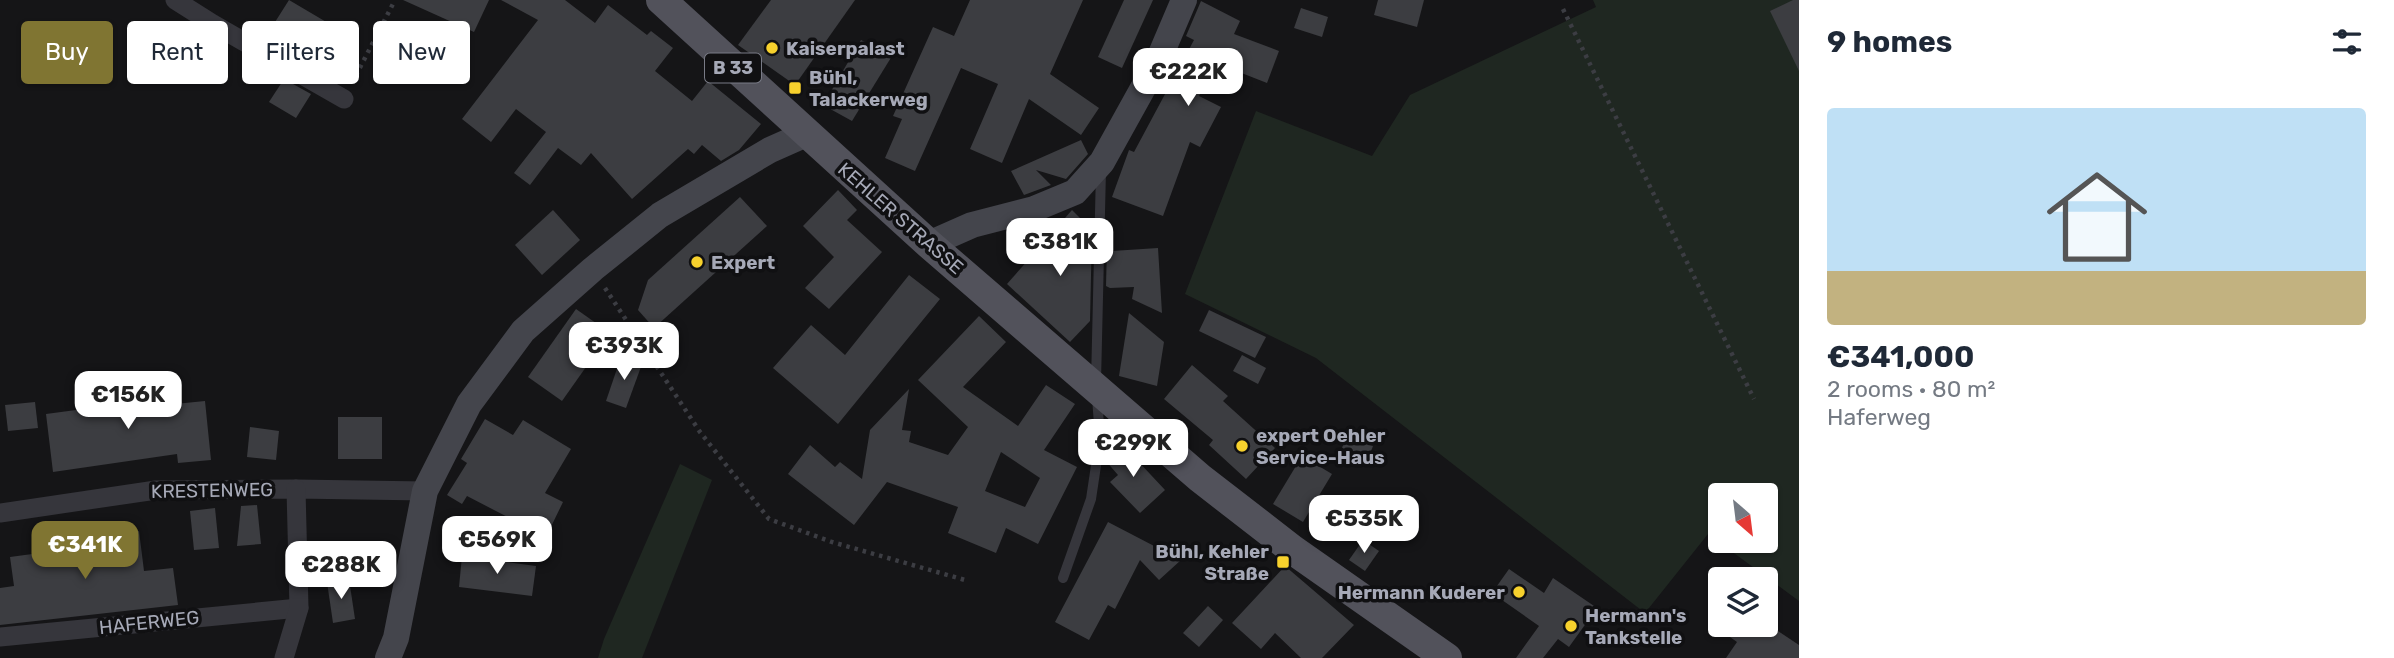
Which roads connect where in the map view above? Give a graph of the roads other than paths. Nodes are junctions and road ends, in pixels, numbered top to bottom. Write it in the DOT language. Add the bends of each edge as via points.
graph roads {
  1 [pos="175,0"];
  2 [pos="1184,0"];
  3 [pos="675,5"];
  4 [pos="344,99"];
  5 [pos="806,134"];
  6 [pos="1101,162"];
  7 [pos="929,244"];
  8 [pos="1096,388"];
  9 [pos="296,489"];
  10 [pos="425,491"];
  11 [pos="0,513"];
  12 [pos="1063,578"];
  13 [pos="299,608"];
  14 [pos="0,637"];
  15 [pos="284,658"];
  16 [pos="388,658"];
  17 [pos="1447,658"];
  1 -- 4 [label="street"];
  2 -- 6 [label="street" via="1157,61"];
  3 -- 5 [label="main road, KEHLER STRASSE / B 33"];
  5 -- 7 [label="main road, KEHLER STRASSE / B 33"];
  5 -- 10 [label="street" via="660,215 523,331 469,404"];
  6 -- 7 [label="street" via="1075,192"];
  6 -- 8 [label="lane"];
  7 -- 8 [label="main road, KEHLER STRASSE / B 33"];
  8 -- 12 [label="lane" via="1101,439 1091,499"];
  8 -- 17 [label="main road, KEHLER STRASSE / B 33" via="1293,550"];
  9 -- 10 [label="street, KRESTENWEG"];
  9 -- 11 [label="street, KRESTENWEG" via="156,490"];
  9 -- 13 [label="street"];
  10 -- 16 [label="street"];
  13 -- 14 [label="street, HAFERWEG"];
  13 -- 15 [label="street"];
}
